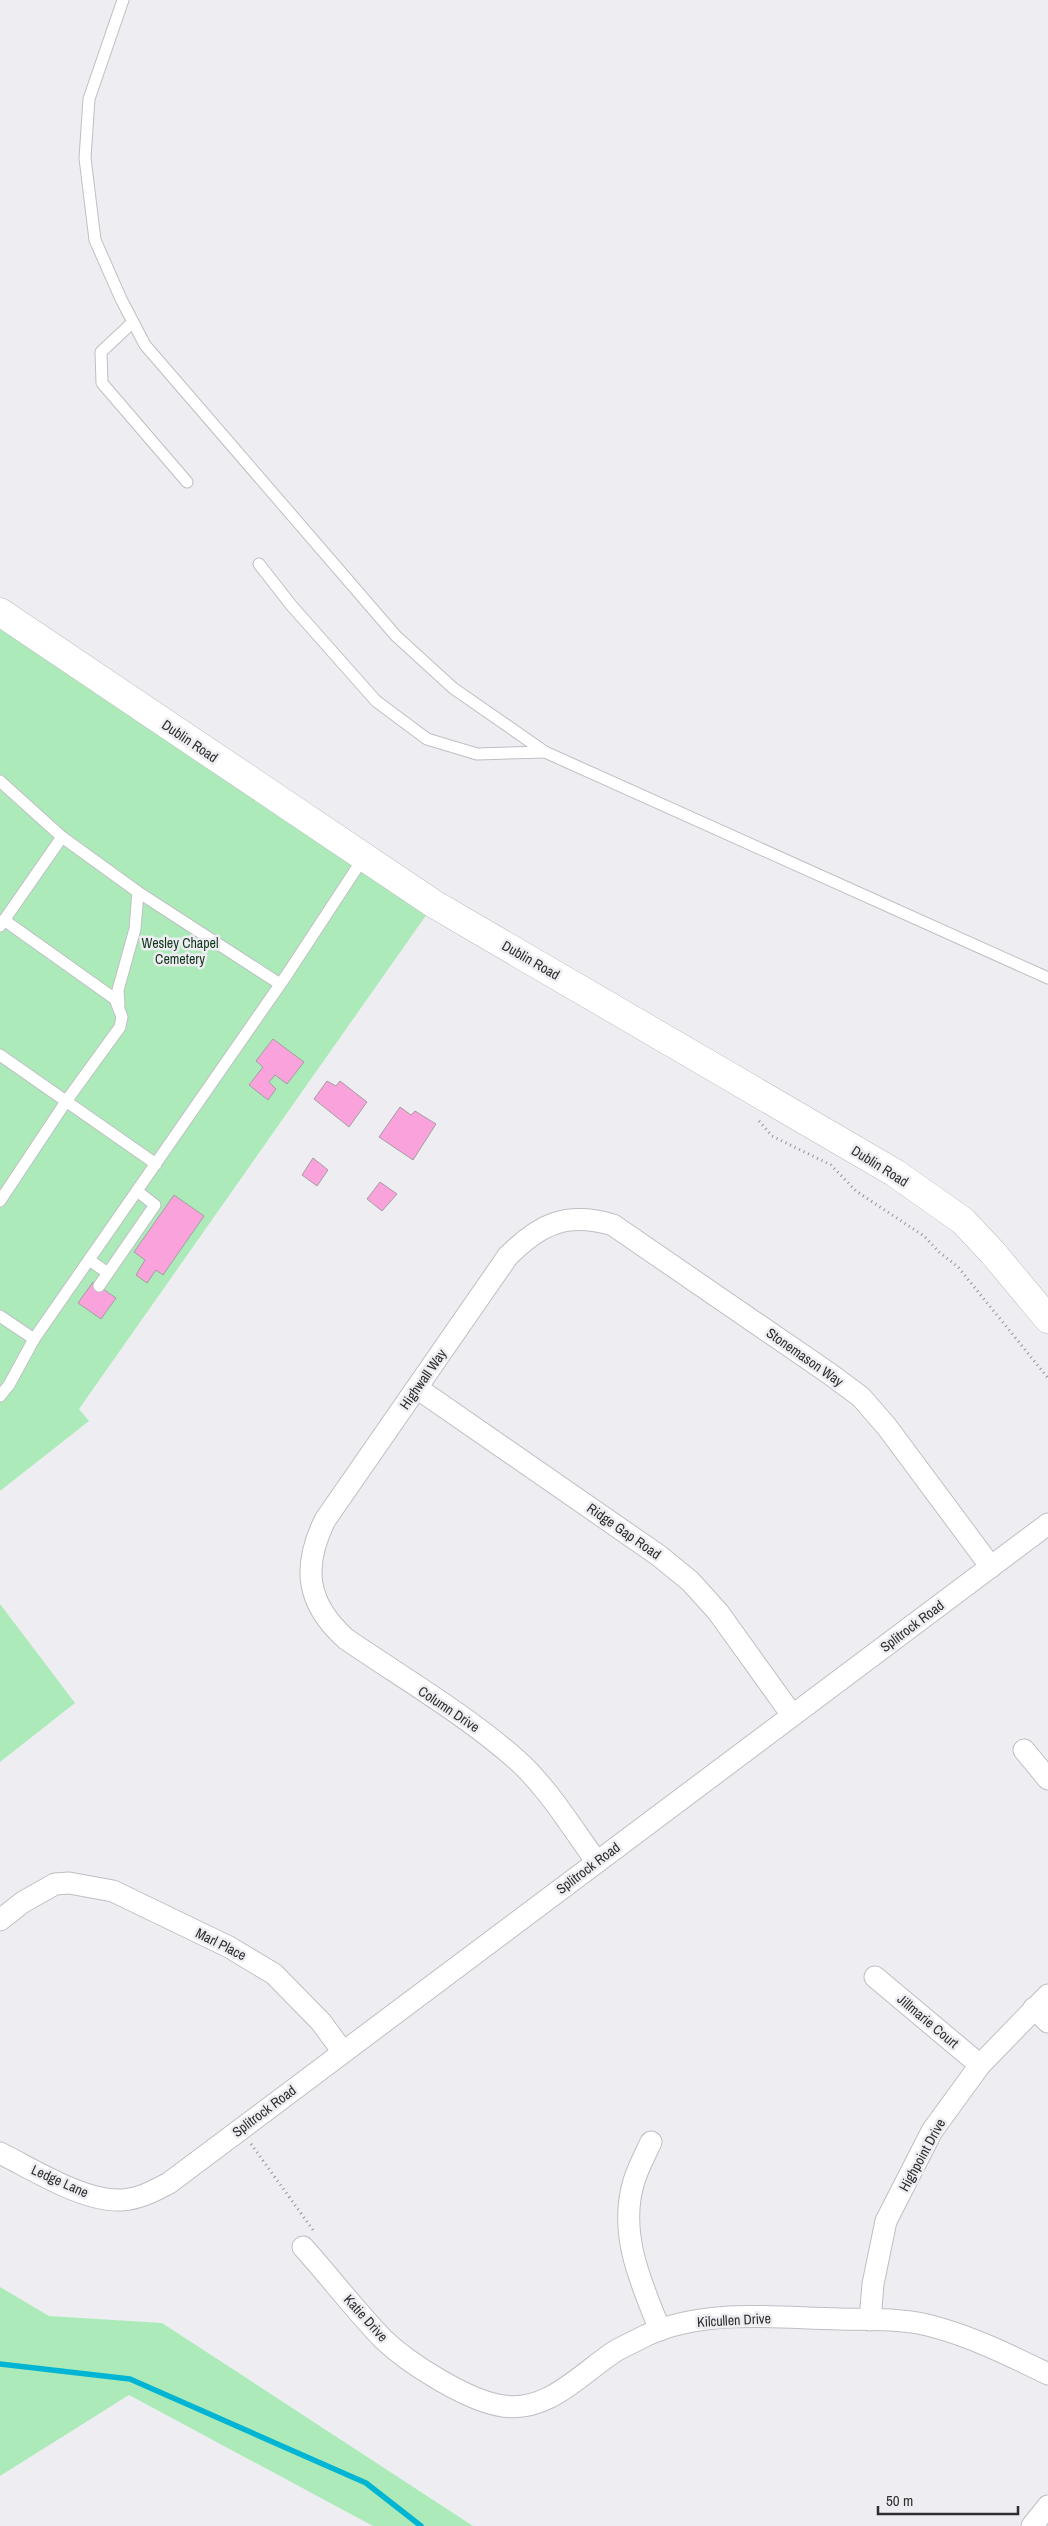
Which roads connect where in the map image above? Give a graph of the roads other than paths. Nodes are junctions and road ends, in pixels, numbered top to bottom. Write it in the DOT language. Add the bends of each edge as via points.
graph roads {
  1 [pos="123,0"];
  2 [pos="133,322"];
  3 [pos="187,482"];
  4 [pos="259,564"];
  5 [pos="0,612"];
  6 [pos="545,752"];
  7 [pos="0,781"];
  8 [pos="62,838"];
  9 [pos="364,857"];
  10 [pos="138,892"];
  11 [pos="2,923"];
  12 [pos="1048,978"];
  13 [pos="280,984"];
  14 [pos="119,1007"];
  15 [pos="0,1054"];
  16 [pos="67,1100"];
  17 [pos="156,1164"];
  18 [pos="138,1191"];
  19 [pos="2,1194"];
  20 [pos="564,1220"];
  21 [pos="90,1260"];
  22 [pos="108,1273"];
  23 [pos="99,1286"];
  24 [pos="0,1316"];
  25 [pos="1048,1319"];
  26 [pos="34,1339"];
  27 [pos="417,1388"];
  28 [pos="0,1396"];
  29 [pos="1048,1524"];
  30 [pos="310,1561"];
  31 [pos="991,1567"];
  32 [pos="792,1715"];
  33 [pos="1024,1750"];
  34 [pos="1048,1779"];
  35 [pos="597,1862"];
  36 [pos="0,1920"];
  37 [pos="875,1977"];
  38 [pos="1043,2008"];
  39 [pos="343,2052"];
  40 [pos="980,2065"];
  41 [pos="651,2142"];
  42 [pos="0,2153"];
  43 [pos="122,2200"];
  44 [pos="303,2247"];
  45 [pos="870,2320"];
  46 [pos="660,2330"];
  47 [pos="1048,2374"];
  48 [pos="438,2380"];
  49 [pos="1048,2506"];
  50 [pos="1032,2526"];
  1 -- 2 [label="lane" via="88,98 85,158 95,240"];
  2 -- 3 [label="lane" via="101,352 102,383"];
  2 -- 6 [label="lane" via="146,344 396,636 453,688"];
  4 -- 6 [label="lane" via="376,701 427,739 478,754"];
  5 -- 9 [label="main road, Dublin Road"];
  6 -- 12 [label="lane"];
  7 -- 8 [label="lane"];
  8 -- 10 [label="lane"];
  8 -- 11 [label="lane"];
  9 -- 13 [label="lane"];
  9 -- 25 [label="main road, Dublin Road" via="434,904 895,1174 963,1221"];
  10 -- 13 [label="lane"];
  10 -- 14 [label="lane" via="135,929 118,990"];
  11 -- 14 [label="lane" via="115,999"];
  13 -- 17 [label="lane"];
  14 -- 16 [label="lane" via="122,1017 120,1028"];
  15 -- 16 [label="lane"];
  16 -- 17 [label="lane"];
  16 -- 19 [label="lane"];
  17 -- 18 [label="lane"];
  18 -- 21 [label="lane"];
  18 -- 22 [label="lane" via="156,1205"];
  20 -- 27 [label="street, Highwall Way" via="533,1233 508,1256"];
  20 -- 31 [label="street, Stonemason Way" via="598,1220 613,1225 862,1397"];
  21 -- 22 [label="lane"];
  21 -- 26 [label="lane"];
  22 -- 23 [label="lane"];
  24 -- 26 [label="lane"];
  26 -- 28 [label="lane"];
  27 -- 30 [label="street, Highwall Way" via="324,1520"];
  27 -- 32 [label="street, Ridge Gap Road" via="658,1555 690,1582 718,1612"];
  29 -- 31 [label="street, Splitrock Road"];
  30 -- 35 [label="street, Column Drive" via="311,1585 331,1626 518,1761"];
  31 -- 32 [label="street, Splitrock Road"];
  32 -- 35 [label="street, Splitrock Road"];
  33 -- 34 [label="street"];
  35 -- 39 [label="street, Splitrock Road"];
  36 -- 39 [label="street, Marl Place" via="55,1884 69,1883 113,1891 250,1958 274,1974 296,1995"];
  37 -- 40 [label="street, Jillmarie Court"];
  38 -- 40 [label="street, Highpoint Drive"];
  39 -- 43 [label="street, Splitrock Road" via="168,2183 146,2195"];
  40 -- 45 [label="street, Highpoint Drive" via="932,2131 886,2221 873,2284"];
  41 -- 46 [label="street" via="634,2181 629,2210 629,2240 636,2271"];
  42 -- 43 [label="street, Ledge Lane" via="81,2192 102,2199"];
  44 -- 48 [label="street, Katie Drive" via="384,2340"];
  45 -- 46 [label="street, Kilcullen Drive" via="730,2317 694,2321"];
  45 -- 47 [label="street, Kilcullen Drive" via="933,2326 971,2338"];
  46 -- 48 [label="street, Kilcullen Drive" via="617,2351 564,2389 523,2407 477,2400"];
  49 -- 50 [label="street"];
}
